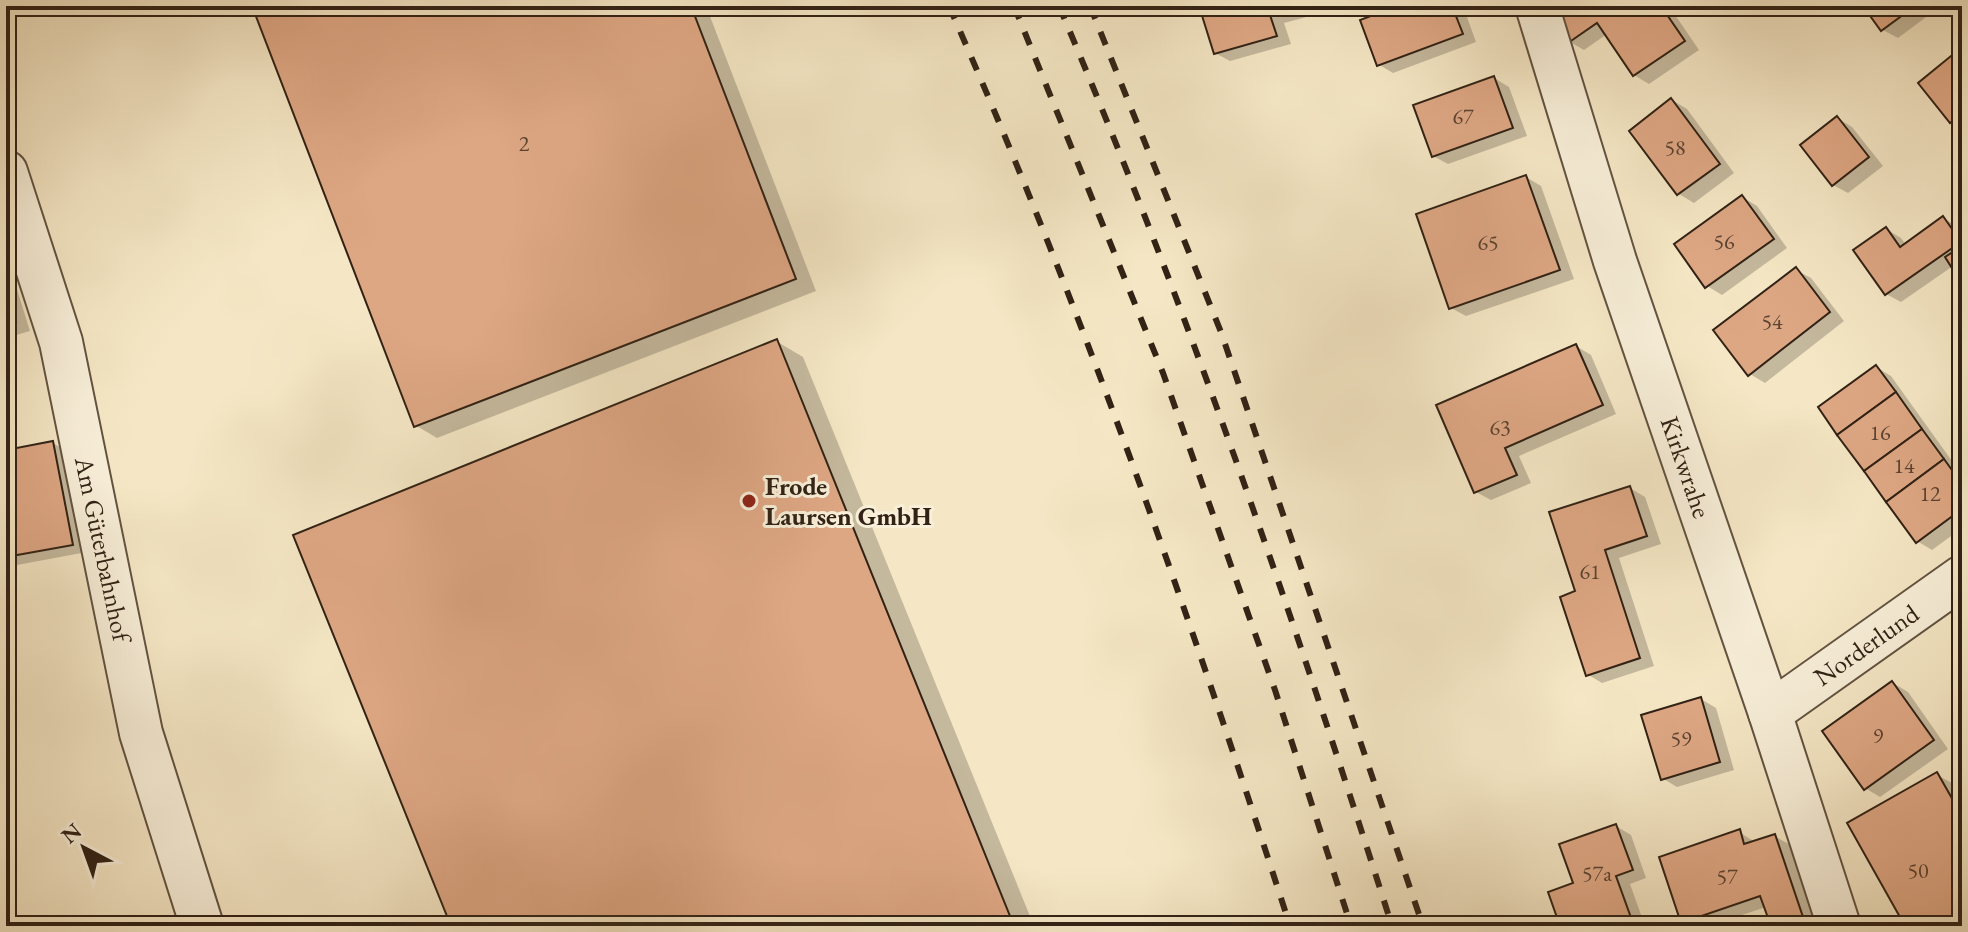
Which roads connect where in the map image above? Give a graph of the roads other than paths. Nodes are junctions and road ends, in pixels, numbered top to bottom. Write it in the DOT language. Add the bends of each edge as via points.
graph roads {
  1 [pos="1537,6"];
  2 [pos="6,172"];
  3 [pos="1962,577"];
  4 [pos="1770,713"];
  5 [pos="202,926"];
  6 [pos="1839,926"];
  1 -- 4 [label="street, Kirkwrahe" via="1615,261"];
  2 -- 5 [label="street, Am Güterbahnhof" via="61,342 141,733"];
  3 -- 4 [label="street, Norderlund"];
  4 -- 6 [label="street, Kirkwrahe"];
}
